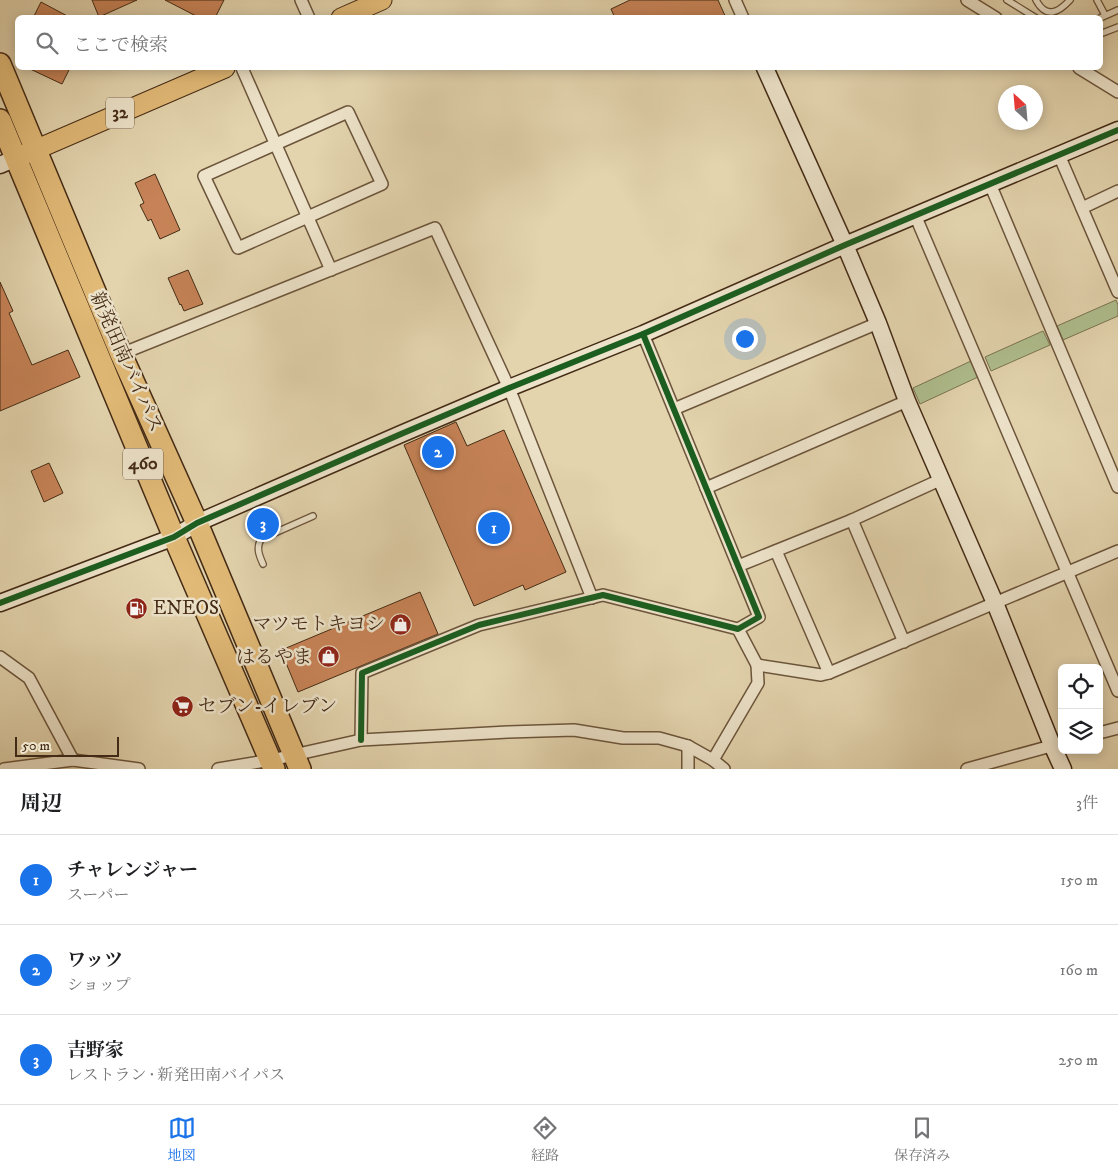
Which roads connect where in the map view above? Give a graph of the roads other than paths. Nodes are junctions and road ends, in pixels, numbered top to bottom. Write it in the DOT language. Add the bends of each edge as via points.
graph roads {
  1 [pos="301,0"];
  2 [pos="382,0"];
  3 [pos="735,0"];
  4 [pos="967,0"];
  5 [pos="1007,0"];
  6 [pos="1036,0"];
  7 [pos="1070,0"];
  8 [pos="1098,0"];
  9 [pos="1118,10"];
  10 [pos="308,15"];
  11 [pos="348,15"];
  12 [pos="742,15"];
  13 [pos="991,15"];
  14 [pos="1031,15"];
  15 [pos="1103,15"];
  16 [pos="1103,16"];
  17 [pos="1118,27"];
  18 [pos="1103,33"];
  19 [pos="0,64"];
  20 [pos="220,70"];
  21 [pos="243,70"];
  22 [pos="766,70"];
  23 [pos="1083,70"];
  24 [pos="1117,89"];
  25 [pos="0,120"];
  26 [pos="1118,130"];
  27 [pos="275,144"];
  28 [pos="36,149"];
  29 [pos="1059,154"];
  30 [pos="8,161"];
  31 [pos="990,184"];
  32 [pos="1118,191"];
  33 [pos="1082,208"];
  34 [pos="915,215"];
  35 [pos="308,218"];
  36 [pos="845,245"];
  37 [pos="330,270"];
  38 [pos="1118,292"];
  39 [pos="878,323"];
  40 [pos="643,334"];
  41 [pos="121,354"];
  42 [pos="509,388"];
  43 [pos="907,401"];
  44 [pos="674,409"];
  45 [pos="942,479"];
  46 [pos="1118,487"];
  47 [pos="706,488"];
  48 [pos="313,516"];
  49 [pos="852,520"];
  50 [pos="197,523"];
  51 [pos="174,537"];
  52 [pos="776,551"];
  53 [pos="1118,551"];
  54 [pos="263,564"];
  55 [pos="738,566"];
  56 [pos="1068,572"];
  57 [pos="592,598"];
  58 [pos="0,603"];
  59 [pos="996,603"];
  60 [pos="738,629"];
  61 [pos="904,642"];
  62 [pos="0,657"];
  63 [pos="757,665"];
  64 [pos="829,673"];
  65 [pos="1118,691"];
  66 [pos="1118,728"];
  67 [pos="1103,732"];
  68 [pos="361,740"];
  69 [pos="1057,744"];
  70 [pos="688,746"];
  71 [pos="73,760"];
  72 [pos="712,760"];
  73 [pos="297,762"];
  74 [pos="272,765"];
  75 [pos="4,769"];
  76 [pos="140,769"];
  77 [pos="218,769"];
  78 [pos="688,769"];
  79 [pos="724,769"];
  80 [pos="967,769"];
  81 [pos="1063,769"];
  1 -- 10 [label="street"];
  2 -- 11 [label="main road"];
  3 -- 12 [label="street"];
  4 -- 13 [label="street"];
  5 -- 14 [label="lane"];
  6 -- 7 [label="lane" via="1048,12 1057,12"];
  8 -- 15 [label="lane"];
  9 -- 16 [label="lane"];
  17 -- 18 [label="lane"];
  19 -- 28 [label="highway, 新発田南バイパス / 460"];
  20 -- 28 [label="main road, 32"];
  21 -- 27 [label="street"];
  22 -- 36 [label="street"];
  23 -- 24 [label="street"];
  25 -- 30 [label="highway, 新発田南バイパス / 460"];
  26 -- 29 [label="street"];
  27 -- 35 [label="street"];
  27 -- 35 [label="street" via="204,176 238,248"];
  27 -- 35 [label="street" via="348,112 382,184"];
  28 -- 30 [label="main road, 32"];
  28 -- 41 [label="highway, 新発田南バイパス / 460"];
  29 -- 31 [label="street"];
  29 -- 33 [label="street"];
  30 -- 51 [label="highway, 新発田南バイパス / 460"];
  31 -- 34 [label="street"];
  31 -- 46 [label="street"];
  32 -- 33 [label="street"];
  33 -- 38 [label="street"];
  34 -- 36 [label="street"];
  34 -- 56 [label="street"];
  35 -- 37 [label="street"];
  36 -- 39 [label="street"];
  36 -- 40 [label="street"];
  37 -- 41 [label="street"];
  37 -- 42 [label="street" via="435,228"];
  39 -- 43 [label="street"];
  39 -- 44 [label="street"];
  40 -- 42 [label="street"];
  40 -- 44 [label="street"];
  41 -- 50 [label="highway, 新発田南バイパス / 460"];
  42 -- 50 [label="street"];
  42 -- 57 [label="street"];
  43 -- 45 [label="street"];
  43 -- 47 [label="street"];
  44 -- 47 [label="street"];
  45 -- 49 [label="street"];
  45 -- 59 [label="street"];
  47 -- 55 [label="street"];
  48 -- 54 [label="lane" via="261,539 258,552"];
  49 -- 52 [label="street"];
  49 -- 61 [label="street"];
  50 -- 51 [label="street"];
  50 -- 73 [label="highway, 新発田南バイパス / 460"];
  51 -- 58 [label="street"];
  51 -- 74 [label="highway, 新発田南バイパス / 460"];
  52 -- 55 [label="street"];
  52 -- 64 [label="street"];
  53 -- 56 [label="street"];
  55 -- 60 [label="street" via="759,617"];
  56 -- 59 [label="street"];
  56 -- 65 [label="street"];
  57 -- 60 [label="street" via="603,595"];
  57 -- 68 [label="street" via="479,625 362,673"];
  59 -- 61 [label="street"];
  59 -- 69 [label="street"];
  60 -- 63 [label="street"];
  61 -- 64 [label="street"];
  62 -- 71 [label="street" via="30,678"];
  63 -- 64 [label="street" via="821,675"];
  63 -- 72 [label="street" via="758,683"];
  66 -- 67 [label="street"];
  68 -- 70 [label="street" via="574,730 623,738 659,738"];
  68 -- 73 [label="street"];
  69 -- 80 [label="street"];
  69 -- 81 [label="street"];
  70 -- 72 [label="street"];
  70 -- 78 [label="street"];
  71 -- 75 [label="street"];
  71 -- 76 [label="street"];
  72 -- 79 [label="street"];
  73 -- 74 [label="street"];
  74 -- 77 [label="street"];
}
